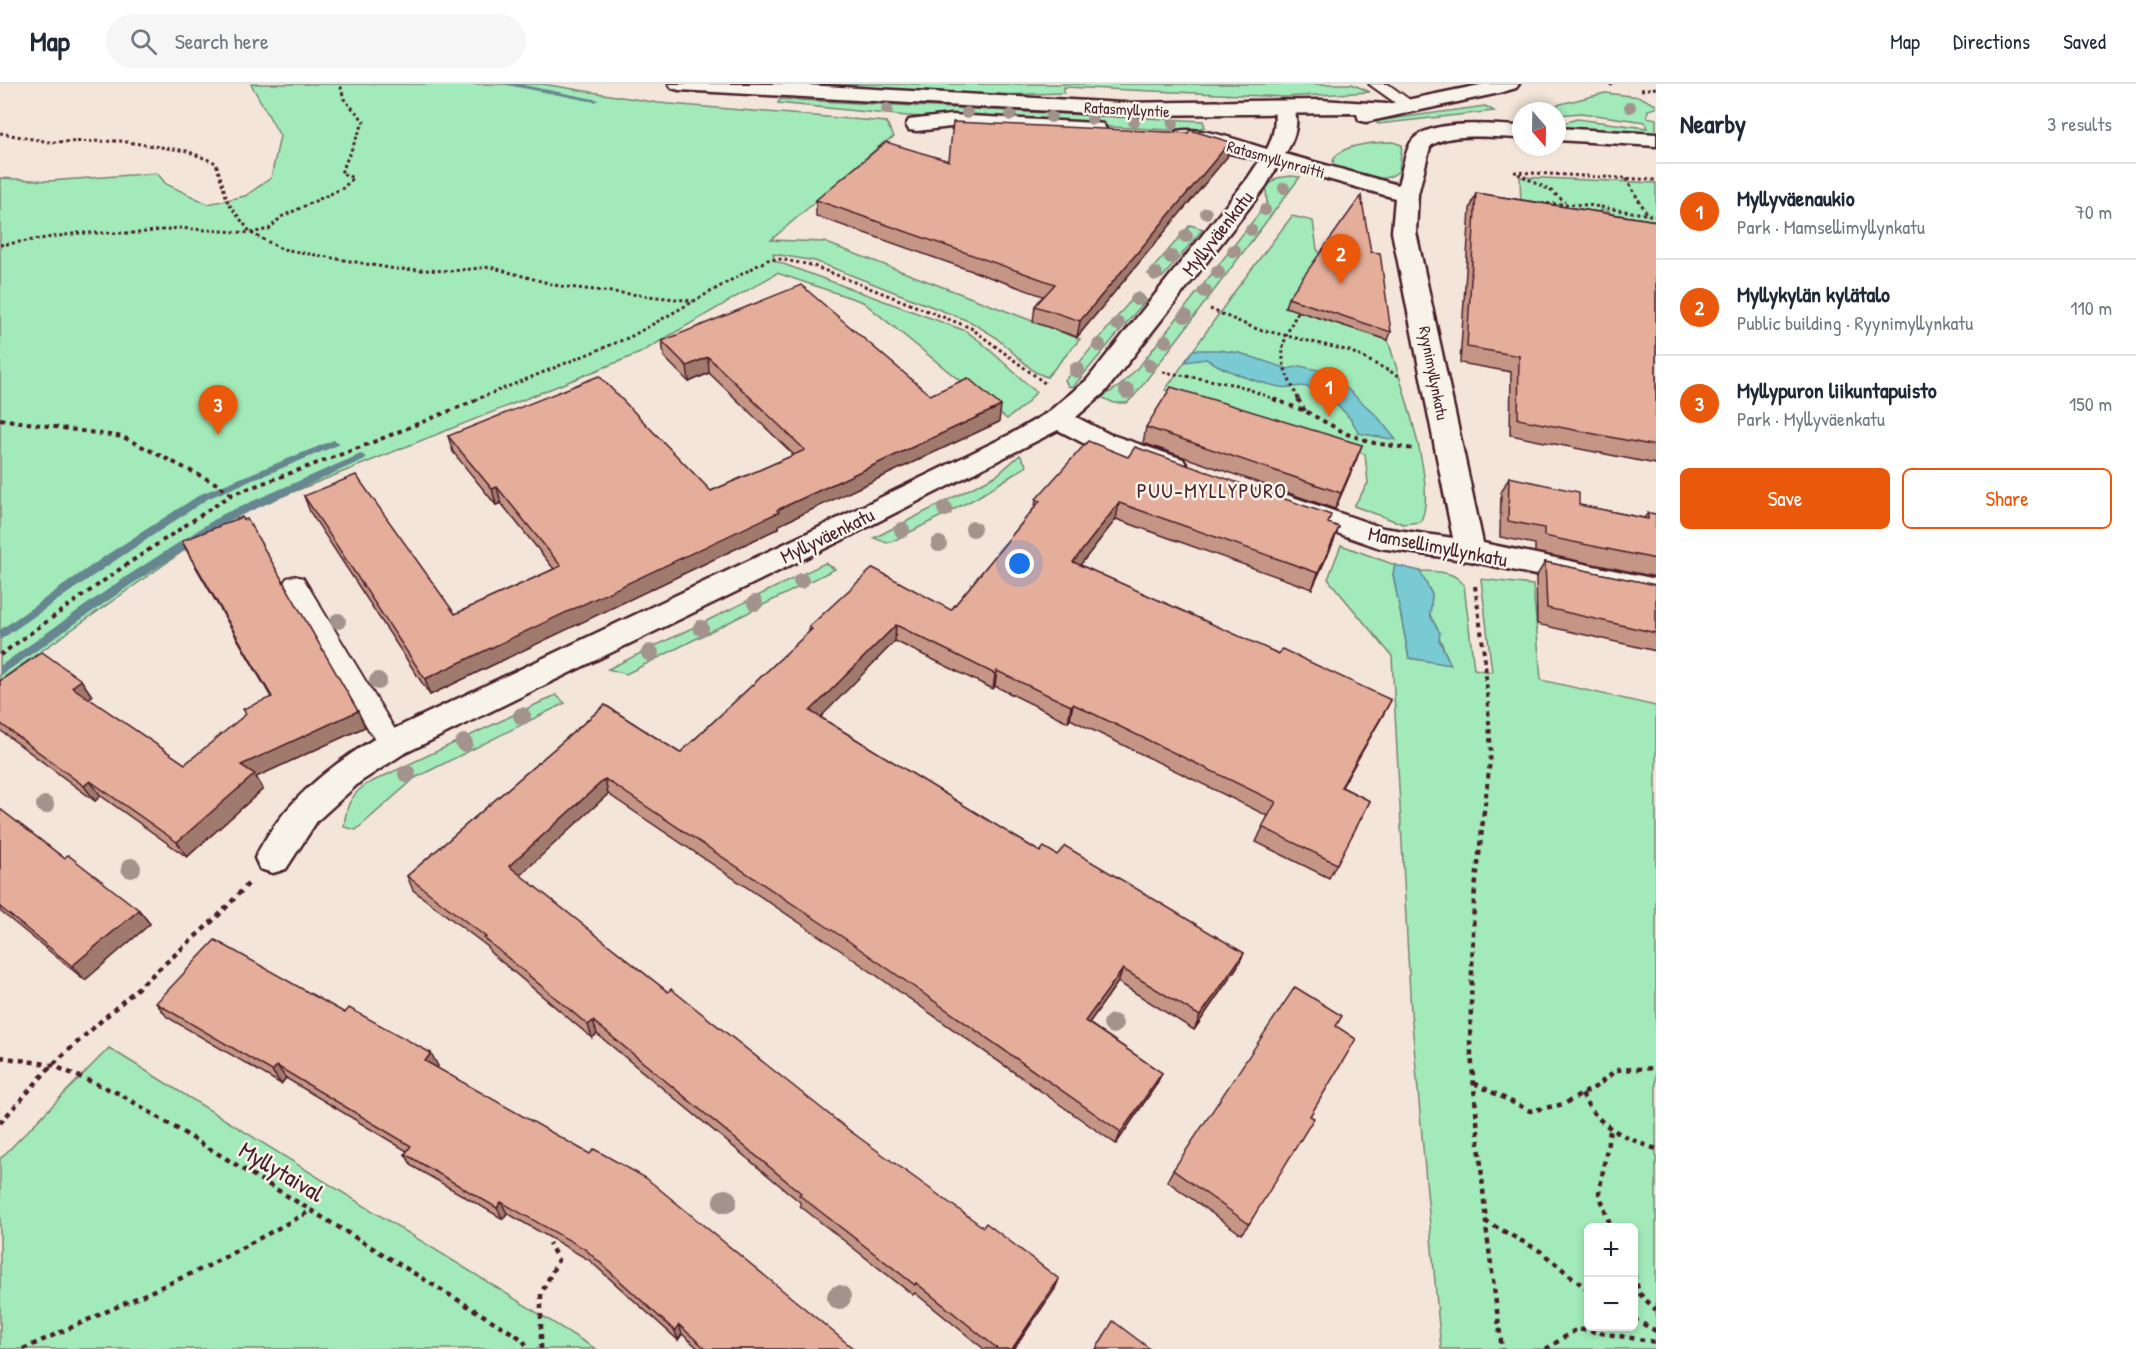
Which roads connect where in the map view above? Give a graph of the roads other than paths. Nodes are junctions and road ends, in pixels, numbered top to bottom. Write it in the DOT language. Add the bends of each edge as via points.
graph roads {
  1 [pos="679,84"];
  2 [pos="1377,84"];
  3 [pos="1509,84"];
  4 [pos="1410,106"];
  5 [pos="1285,113"];
  6 [pos="917,125"];
  7 [pos="1121,130"];
  8 [pos="1512,132"];
  9 [pos="1167,134"];
  10 [pos="1566,135"];
  11 [pos="1656,140"];
  12 [pos="1274,158"];
  13 [pos="1407,194"];
  14 [pos="1057,419"];
  15 [pos="1199,475"];
  16 [pos="1267,498"];
  17 [pos="1470,551"];
  18 [pos="295,584"];
  19 [pos="1656,590"];
  20 [pos="391,745"];
  21 [pos="273,858"];
  1 -- 5 [label="street, Ratasmyllyntie" via="1179,111 1209,118"];
  2 -- 4 [label="lane"];
  3 -- 4 [label="street, Ratasmyllyntie"];
  4 -- 5 [label="street, Ratasmyllyntie" via="1364,116"];
  5 -- 12 [label="street, Myllyväenkatu" via="1282,141"];
  6 -- 7 [label="street" via="951,121"];
  8 -- 13 [label="street" via="1461,130 1427,138 1415,153"];
  9 -- 12 [label="street, Ratasmyllynraitti" via="1218,142"];
  10 -- 11 [label="street"];
  12 -- 13 [label="street, Ratasmyllynraitti"];
  12 -- 14 [label="street, Myllyväenkatu" via="1096,386"];
  13 -- 17 [label="street, Ryynimyllynkatu" via="1404,232"];
  14 -- 15 [label="street" via="1099,440"];
  14 -- 20 [label="street, Myllyväenkatu" via="1020,441"];
  16 -- 17 [label="street, Mamsellimyllynkatu" via="1380,537"];
  17 -- 19 [label="street, Mamsellimyllynkatu"];
  18 -- 20 [label="lane"];
  20 -- 21 [label="street, Myllyväenkatu" via="348,772 305,811"];
}
